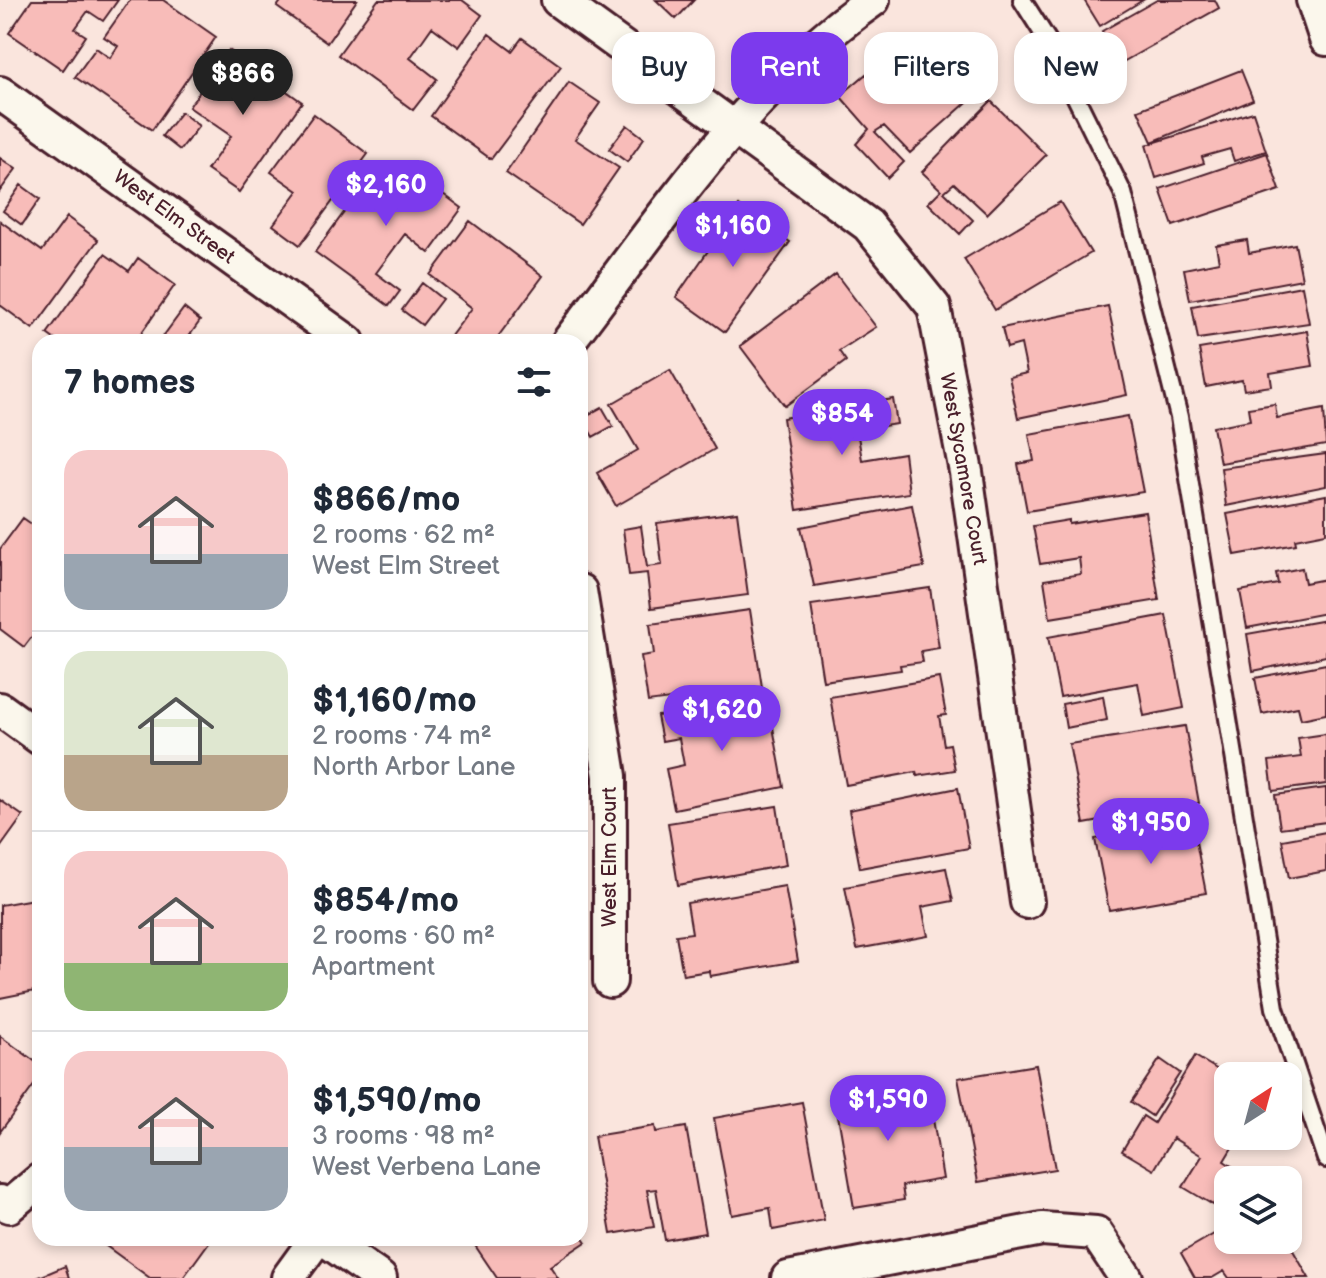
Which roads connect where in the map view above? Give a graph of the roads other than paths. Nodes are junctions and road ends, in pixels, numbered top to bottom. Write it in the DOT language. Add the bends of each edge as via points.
graph roads {
  1 [pos="558,0"];
  2 [pos="873,0"];
  3 [pos="1022,0"];
  4 [pos="1313,0"];
  5 [pos="1326,39"];
  6 [pos="0,93"];
  7 [pos="733,126"];
  8 [pos="337,334"];
  9 [pos="574,334"];
  10 [pos="588,640"];
  11 [pos="0,709"];
  12 [pos="32,732"];
  13 [pos="1027,902"];
  14 [pos="610,981"];
  15 [pos="1326,1159"];
  16 [pos="32,1185"];
  17 [pos="4,1204"];
  18 [pos="314,1246"];
  19 [pos="332,1246"];
  20 [pos="288,1278"];
  21 [pos="380,1278"];
  22 [pos="788,1278"];
  23 [pos="1126,1278"];
  1 -- 7 [label="street, West Sycamore Court"];
  2 -- 7 [label="street" via="838,24"];
  3 -- 15 [label="lane" via="1048,41 1123,193 1179,417 1275,1008"];
  4 -- 5 [label="street"];
  6 -- 8 [label="street, West Elm Street"];
  7 -- 9 [label="street"];
  7 -- 13 [label="street, West Sycamore Court" via="868,225 934,307 966,472"];
  10 -- 14 [label="street, West Elm Court" via="610,776"];
  11 -- 12 [label="street"];
  16 -- 17 [label="street"];
  18 -- 20 [label="street"];
  19 -- 21 [label="street"];
  22 -- 23 [label="street" via="1042,1229 1096,1233"];
}
